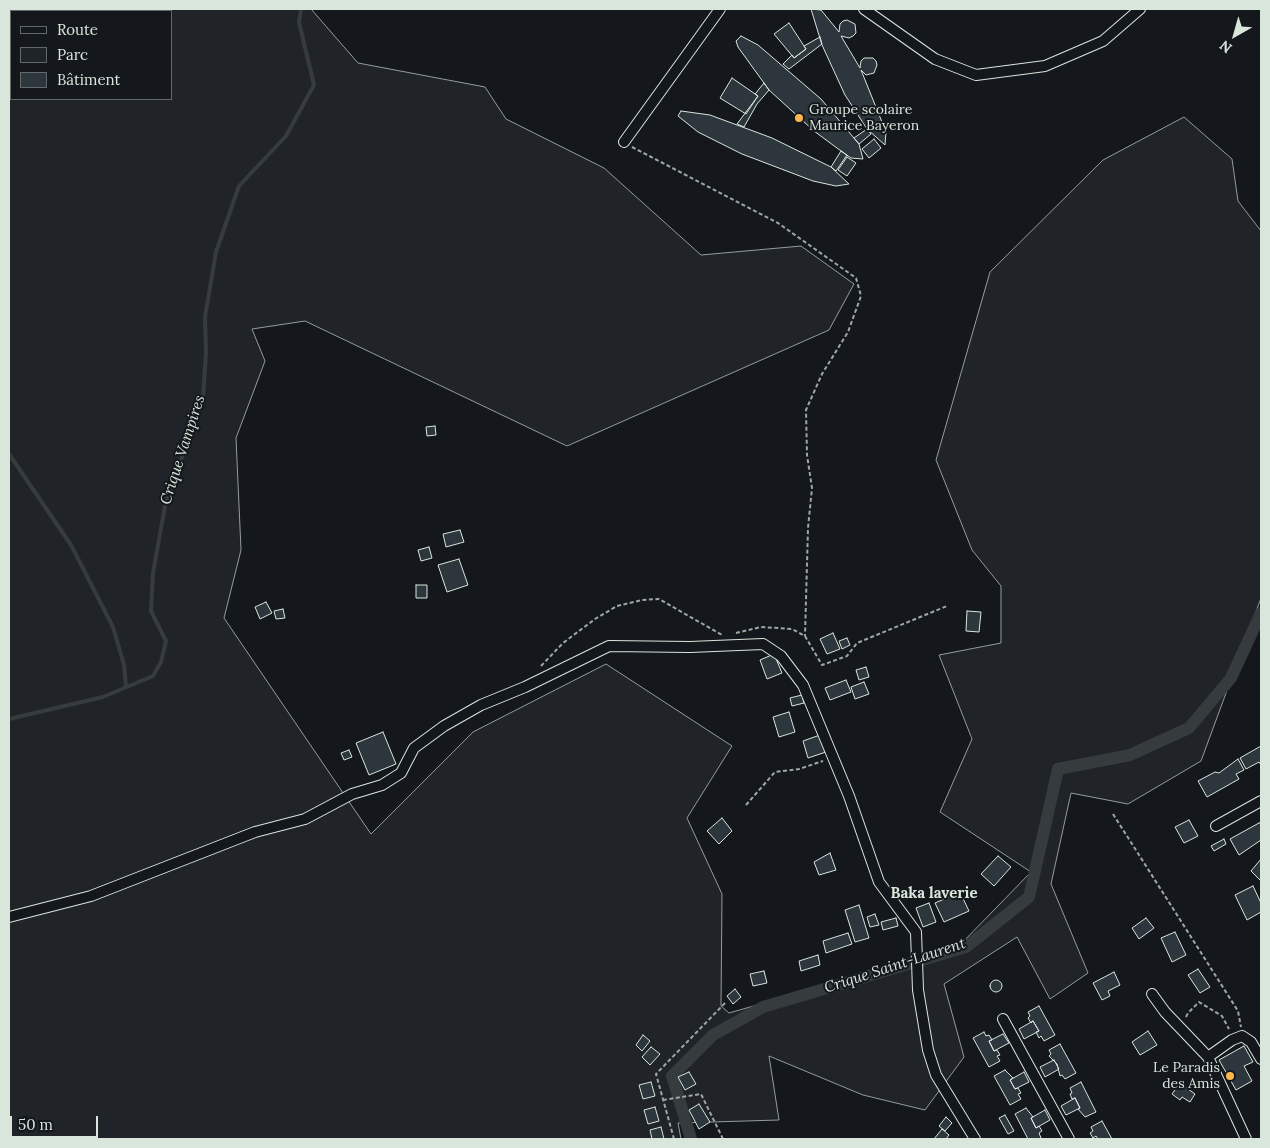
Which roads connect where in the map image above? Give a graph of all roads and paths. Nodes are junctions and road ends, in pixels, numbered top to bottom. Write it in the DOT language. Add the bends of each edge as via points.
graph roads {
  1 [pos="720,9"];
  2 [pos="864,9"];
  3 [pos="1140,9"];
  4 [pos="624,142"];
  5 [pos="947,606"];
  6 [pos="731,634"];
  7 [pos="722,635"];
  8 [pos="805,636"];
  9 [pos="525,687"];
  10 [pos="833,757"];
  11 [pos="1261,801"];
  12 [pos="746,805"];
  13 [pos="1113,814"];
  14 [pos="1216,826"];
  15 [pos="9,917"];
  16 [pos="1152,994"];
  17 [pos="726,1002"];
  18 [pos="1003,1019"];
  19 [pos="1183,1029"];
  20 [pos="1237,1038"];
  21 [pos="1208,1057"];
  22 [pos="1261,1059"];
  23 [pos="663,1100"];
  24 [pos="674,1139"];
  25 [pos="723,1139"];
  26 [pos="975,1139"];
  27 [pos="1069,1139"];
  28 [pos="1246,1139"];
  1 -- 4 [label="street"];
  2 -- 3 [label="street" via="934,59 976,75 1045,66 1103,40"];
  4 -- 8 [label="path" via="778,223 856,278 861,296 848,332 822,374 806,410 812,488"];
  5 -- 8 [label="path" via="857,643 847,656 822,665"];
  6 -- 8 [label="path" via="761,627 792,630"];
  7 -- 9 [label="path" via="659,599 626,604 595,619 563,643"];
  9 -- 10 [label="street" via="609,646 763,644 781,656 803,684"];
  9 -- 15 [label="street" via="481,705 444,726 414,748 401,773 382,785 352,794 304,819 255,832 91,896"];
  10 -- 12 [label="path" via="799,769 775,772"];
  10 -- 26 [label="street" via="879,882 916,932 918,990 928,1050 936,1075"];
  11 -- 14 [label="street"];
  13 -- 20 [label="path" via="1238,1011"];
  16 -- 19 [label="street"];
  17 -- 23 [label="path" via="656,1074"];
  18 -- 27 [label="street"];
  19 -- 20 [label="path" via="1188,1013 1199,1002 1222,1016"];
  19 -- 21 [label="street"];
  20 -- 21 [label="street"];
  20 -- 22 [label="street" via="1251,1042"];
  21 -- 28 [label="street"];
  23 -- 24 [label="path"];
  23 -- 25 [label="path" via="701,1094"];
}
